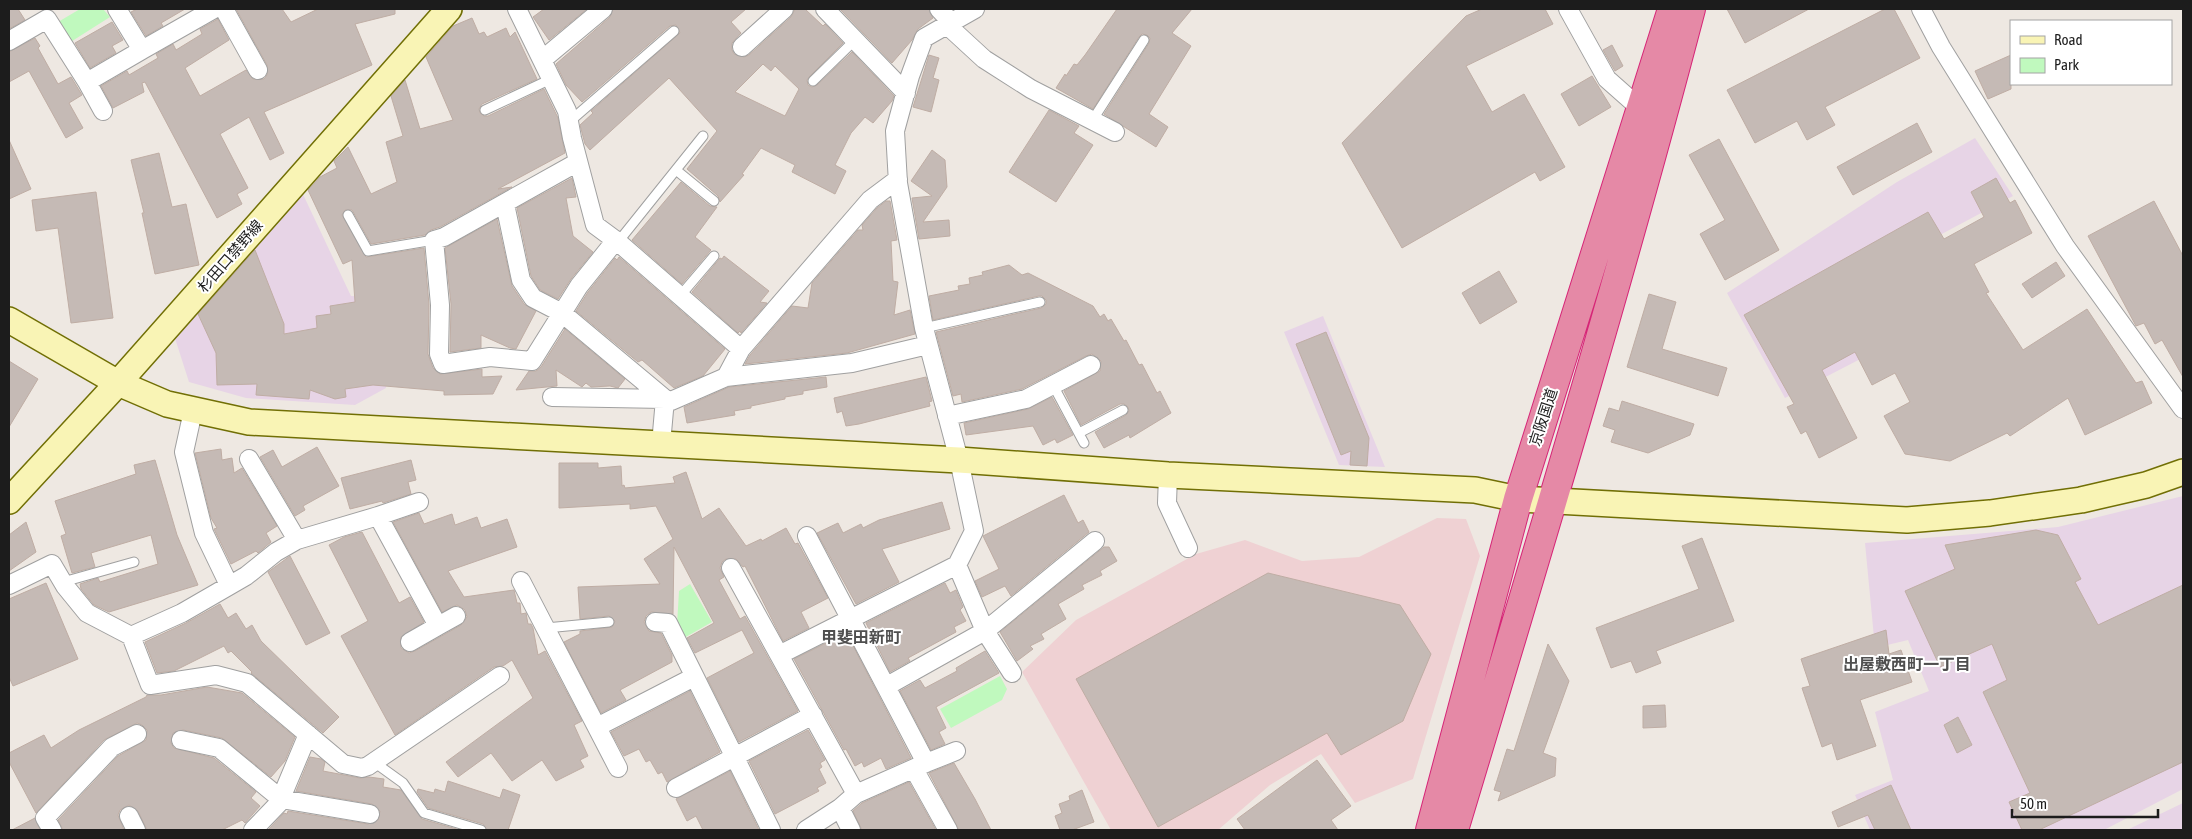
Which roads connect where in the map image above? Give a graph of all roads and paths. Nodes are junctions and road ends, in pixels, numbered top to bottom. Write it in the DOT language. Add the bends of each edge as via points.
graph roads {
  1 [pos="117,9"];
  2 [pos="214,9"];
  3 [pos="224,9"];
  4 [pos="449,9"];
  5 [pos="516,9"];
  6 [pos="603,9"];
  7 [pos="784,9"];
  8 [pos="825,9"];
  9 [pos="939,9"];
  10 [pos="975,9"];
  11 [pos="1568,9"];
  12 [pos="1672,9"];
  13 [pos="1692,9"];
  14 [pos="1921,9"];
  15 [pos="949,23"];
  16 [pos="674,31"];
  17 [pos="855,40"];
  18 [pos="1144,40"];
  19 [pos="9,41"];
  20 [pos="742,47"];
  21 [pos="142,50"];
  22 [pos="542,60"];
  23 [pos="258,70"];
  24 [pos="551,79"];
  25 [pos="813,80"];
  26 [pos="87,82"];
  27 [pos="906,93"];
  28 [pos="485,110"];
  29 [pos="1642,110"];
  30 [pos="103,111"];
  31 [pos="1092,121"];
  32 [pos="570,122"];
  33 [pos="1114,132"];
  34 [pos="703,136"];
  35 [pos="578,162"];
  36 [pos="676,170"];
  37 [pos="898,180"];
  38 [pos="714,201"];
  39 [pos="505,204"];
  40 [pos="348,215"];
  41 [pos="434,240"];
  42 [pos="617,241"];
  43 [pos="714,256"];
  44 [pos="680,296"];
  45 [pos="1040,302"];
  46 [pos="562,313"];
  47 [pos="9,320"];
  48 [pos="926,337"];
  49 [pos="741,349"];
  50 [pos="1091,365"];
  51 [pos="726,376"];
  52 [pos="118,383"];
  53 [pos="1053,385"];
  54 [pos="552,397"];
  55 [pos="665,399"];
  56 [pos="2183,409"];
  57 [pos="1123,410"];
  58 [pos="192,411"];
  59 [pos="947,416"];
  60 [pos="1079,433"];
  61 [pos="1084,442"];
  62 [pos="660,444"];
  63 [pos="249,460"];
  64 [pos="959,460"];
  65 [pos="2183,472"];
  66 [pos="1168,475"];
  67 [pos="1518,499"];
  68 [pos="1553,500"];
  69 [pos="9,501"];
  70 [pos="419,502"];
  71 [pos="378,516"];
  72 [pos="807,536"];
  73 [pos="297,540"];
  74 [pos="1095,541"];
  75 [pos="1188,548"];
  76 [pos="134,562"];
  77 [pos="957,565"];
  78 [pos="731,568"];
  79 [pos="521,581"];
  80 [pos="63,582"];
  81 [pos="9,585"];
  82 [pos="229,585"];
  83 [pos="456,616"];
  84 [pos="851,618"];
  85 [pos="609,622"];
  86 [pos="655,622"];
  87 [pos="438,626"];
  88 [pos="546,628"];
  89 [pos="984,631"];
  90 [pos="131,636"];
  91 [pos="410,642"];
  92 [pos="779,655"];
  93 [pos="1012,673"];
  94 [pos="500,676"];
  95 [pos="694,678"];
  96 [pos="887,686"];
  97 [pos="813,715"];
  98 [pos="597,727"];
  99 [pos="137,734"];
  100 [pos="308,734"];
  101 [pos="181,740"];
  102 [pos="956,752"];
  103 [pos="734,757"];
  104 [pos="374,762"];
  105 [pos="920,766"];
  106 [pos="618,768"];
  107 [pos="676,788"];
  108 [pos="856,794"];
  109 [pos="281,799"];
  110 [pos="840,808"];
  111 [pos="370,814"];
  112 [pos="52,830"];
  113 [pos="253,830"];
  114 [pos="481,830"];
  115 [pos="771,830"];
  116 [pos="806,830"];
  117 [pos="851,830"];
  118 [pos="948,830"];
  119 [pos="1430,830"];
  120 [pos="1454,830"];
  1 -- 21 [label="street"];
  2 -- 21 [label="street"];
  3 -- 23 [label="street"];
  4 -- 52 [label="street, 杉田口禁野線"];
  5 -- 22 [label="street"];
  6 -- 22 [label="street"];
  7 -- 20 [label="street"];
  8 -- 17 [label="street"];
  9 -- 15 [label="street"];
  10 -- 15 [label="street"];
  11 -- 29 [label="street" via="1607,79"];
  12 -- 29 [label="highway, 京阪国道"];
  13 -- 68 [label="highway"];
  14 -- 56 [label="street" via="1941,47 2065,246"];
  15 -- 27 [label="street" via="924,38"];
  15 -- 31 [label="street" via="984,59"];
  16 -- 32 [label="lane"];
  17 -- 25 [label="lane"];
  17 -- 27 [label="street"];
  18 -- 31 [label="lane"];
  19 -- 26 [label="street" via="47,19"];
  21 -- 26 [label="street"];
  22 -- 24 [label="street"];
  24 -- 28 [label="lane"];
  24 -- 32 [label="street"];
  26 -- 30 [label="street"];
  27 -- 37 [label="street" via="895,131"];
  29 -- 67 [label="highway, 京阪国道"];
  31 -- 33 [label="street"];
  32 -- 35 [label="street"];
  34 -- 36 [label="lane"];
  35 -- 39 [label="street"];
  35 -- 42 [label="street" via="594,225"];
  36 -- 38 [label="lane"];
  36 -- 42 [label="lane"];
  37 -- 48 [label="street"];
  37 -- 49 [label="street" via="870,200"];
  39 -- 41 [label="street"];
  39 -- 46 [label="street" via="521,280 533,298"];
  40 -- 41 [label="lane" via="368,251"];
  41 -- 46 [label="street" via="440,304 438,354 443,364 490,357 532,361"];
  42 -- 44 [label="street"];
  42 -- 46 [label="street" via="579,286"];
  43 -- 44 [label="lane"];
  44 -- 49 [label="street"];
  45 -- 48 [label="lane"];
  46 -- 55 [label="street"];
  47 -- 52 [label="street"];
  48 -- 51 [label="street" via="852,363"];
  48 -- 59 [label="street"];
  49 -- 51 [label="street"];
  50 -- 53 [label="street"];
  51 -- 55 [label="street" via="671,401"];
  52 -- 58 [label="street"];
  52 -- 69 [label="street, 杉田口禁野線"];
  53 -- 59 [label="street" via="1026,399"];
  53 -- 60 [label="lane"];
  54 -- 55 [label="street"];
  55 -- 62 [label="street"];
  57 -- 60 [label="lane"];
  58 -- 62 [label="street" via="249,422"];
  58 -- 82 [label="street" via="184,452 204,533"];
  59 -- 64 [label="street"];
  60 -- 61 [label="lane"];
  62 -- 64 [label="street"];
  63 -- 73 [label="street"];
  64 -- 66 [label="street"];
  64 -- 77 [label="street" via="974,531"];
  65 -- 68 [label="street" via="2146,485 2081,500 1990,513 1907,520"];
  66 -- 67 [label="street" via="1476,490"];
  66 -- 75 [label="street" via="1167,503"];
  67 -- 68 [label="street"];
  67 -- 119 [label="highway, 京阪国道"];
  68 -- 120 [label="highway"];
  70 -- 71 [label="street"];
  71 -- 73 [label="street"];
  71 -- 87 [label="street"];
  72 -- 84 [label="street"];
  73 -- 82 [label="street"];
  74 -- 89 [label="street"];
  76 -- 80 [label="lane"];
  77 -- 84 [label="street"];
  77 -- 89 [label="street"];
  78 -- 92 [label="street"];
  79 -- 88 [label="street"];
  80 -- 81 [label="street" via="52,564"];
  80 -- 90 [label="street" via="87,613"];
  82 -- 90 [label="street"];
  83 -- 87 [label="street"];
  84 -- 92 [label="street"];
  84 -- 96 [label="street"];
  85 -- 88 [label="lane"];
  86 -- 95 [label="street" via="668,623"];
  87 -- 91 [label="street"];
  88 -- 98 [label="street"];
  89 -- 93 [label="street"];
  89 -- 96 [label="street"];
  90 -- 100 [label="street" via="150,685 216,675 247,683"];
  92 -- 97 [label="street"];
  94 -- 104 [label="street"];
  95 -- 98 [label="street"];
  95 -- 103 [label="street"];
  96 -- 105 [label="street"];
  97 -- 103 [label="street"];
  97 -- 108 [label="street"];
  98 -- 106 [label="street"];
  99 -- 112 [label="street" via="112,746 45,818"];
  100 -- 104 [label="street" via="343,764 362,768"];
  100 -- 109 [label="street"];
  101 -- 109 [label="street" via="218,748"];
  102 -- 105 [label="street"];
  103 -- 107 [label="street"];
  103 -- 115 [label="street"];
  104 -- 114 [label="lane" via="403,783 424,812"];
  105 -- 108 [label="street"];
  105 -- 118 [label="street"];
  108 -- 110 [label="street"];
  109 -- 111 [label="street"];
  109 -- 113 [label="street"];
  110 -- 116 [label="street"];
  110 -- 117 [label="street"];
}
